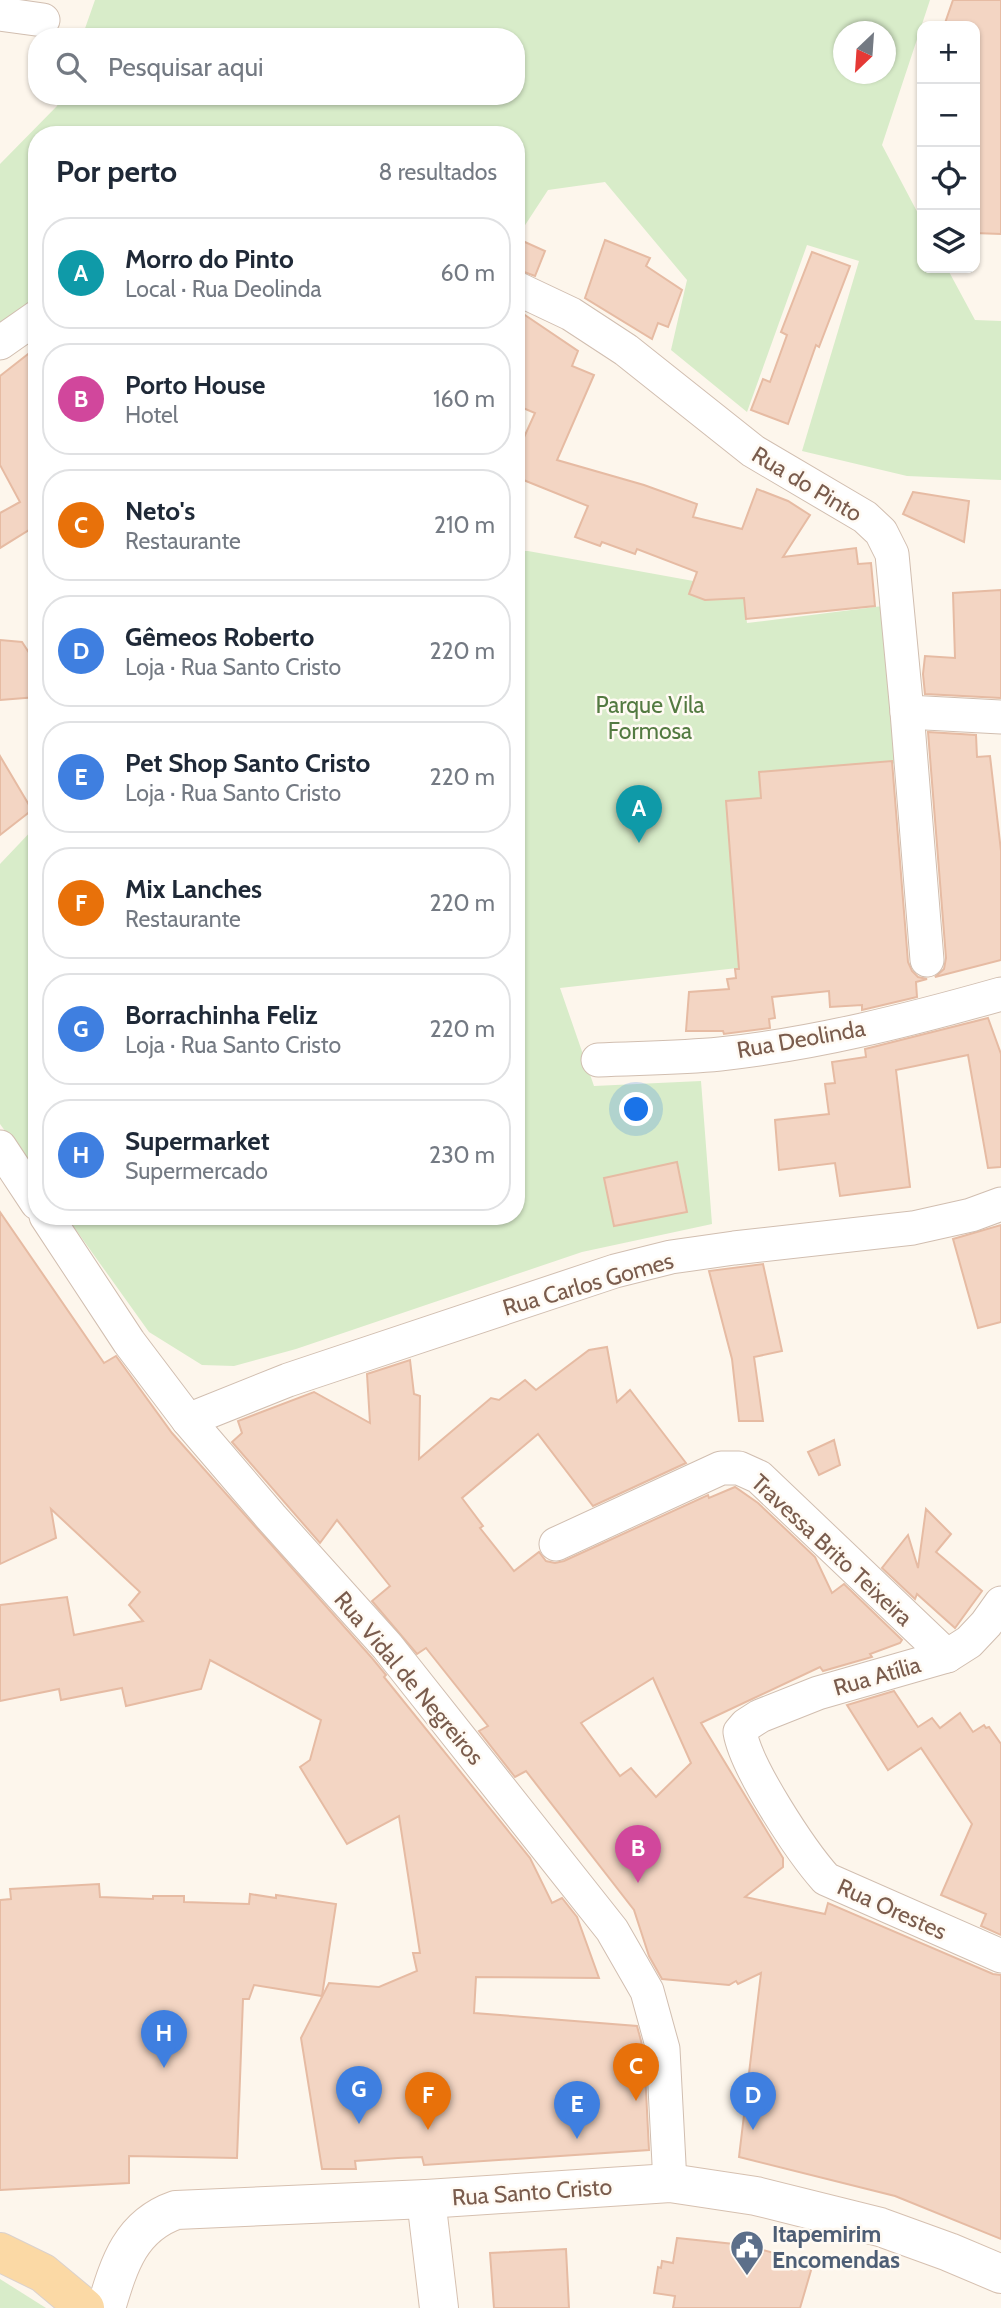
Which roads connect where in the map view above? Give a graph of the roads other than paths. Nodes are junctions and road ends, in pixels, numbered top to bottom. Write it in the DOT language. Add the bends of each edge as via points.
graph roads {
  1 [pos="0,14"];
  2 [pos="43,20"];
  3 [pos="525,292"];
  4 [pos="28,323"];
  5 [pos="0,343"];
  6 [pos="907,712"];
  7 [pos="1001,717"];
  8 [pos="926,960"];
  9 [pos="1001,994"];
  10 [pos="597,1060"];
  11 [pos="0,1147"];
  12 [pos="28,1189"];
  13 [pos="1001,1204"];
  14 [pos="52,1225"];
  15 [pos="188,1420"];
  16 [pos="556,1544"];
  17 [pos="1001,1603"];
  18 [pos="947,1656"];
  19 [pos="740,1732"];
  20 [pos="1001,1956"];
  21 [pos="670,2183"];
  22 [pos="426,2199"];
  23 [pos="0,2252"];
  24 [pos="1001,2274"];
  25 [pos="85,2308"];
  26 [pos="106,2308"];
  27 [pos="439,2308"];
  1 -- 2 [label="street"];
  3 -- 6 [label="street, Rua do Pinto" via="571,314 626,350 753,451 865,517 881,532 892,554"];
  4 -- 5 [label="street"];
  6 -- 7 [label="street"];
  6 -- 8 [label="street, Rua do Pinto"];
  9 -- 10 [label="street, Rua Deolinda" via="832,1036 720,1054"];
  11 -- 12 [label="street"];
  13 -- 15 [label="street, Rua Carlos Gomes" via="913,1228 671,1257 615,1271 288,1380"];
  14 -- 15 [label="street, Rua Vidal de Negreiros"];
  15 -- 21 [label="street, Rua Vidal de Negreiros" via="387,1646 619,1940 647,1991 663,2049"];
  16 -- 18 [label="street, Travessa Brito Teixeira" via="721,1468 739,1468 759,1477"];
  17 -- 18 [label="street, Rua Atília" via="969,1642"];
  18 -- 19 [label="street, Rua Atília" via="818,1693 760,1716"];
  19 -- 20 [label="street, Rua Orestes" via="760,1781 825,1879"];
  21 -- 22 [label="main road, Rua Santo Cristo"];
  21 -- 24 [label="main road, Rua Santo Cristo" via="756,2196 880,2227"];
  22 -- 26 [label="main road, Rua Santo Cristo" via="194,2208 165,2214 137,2235 120,2264"];
  22 -- 27 [label="main road"];
  23 -- 25 [label="main road" via="43,2273"];
}
